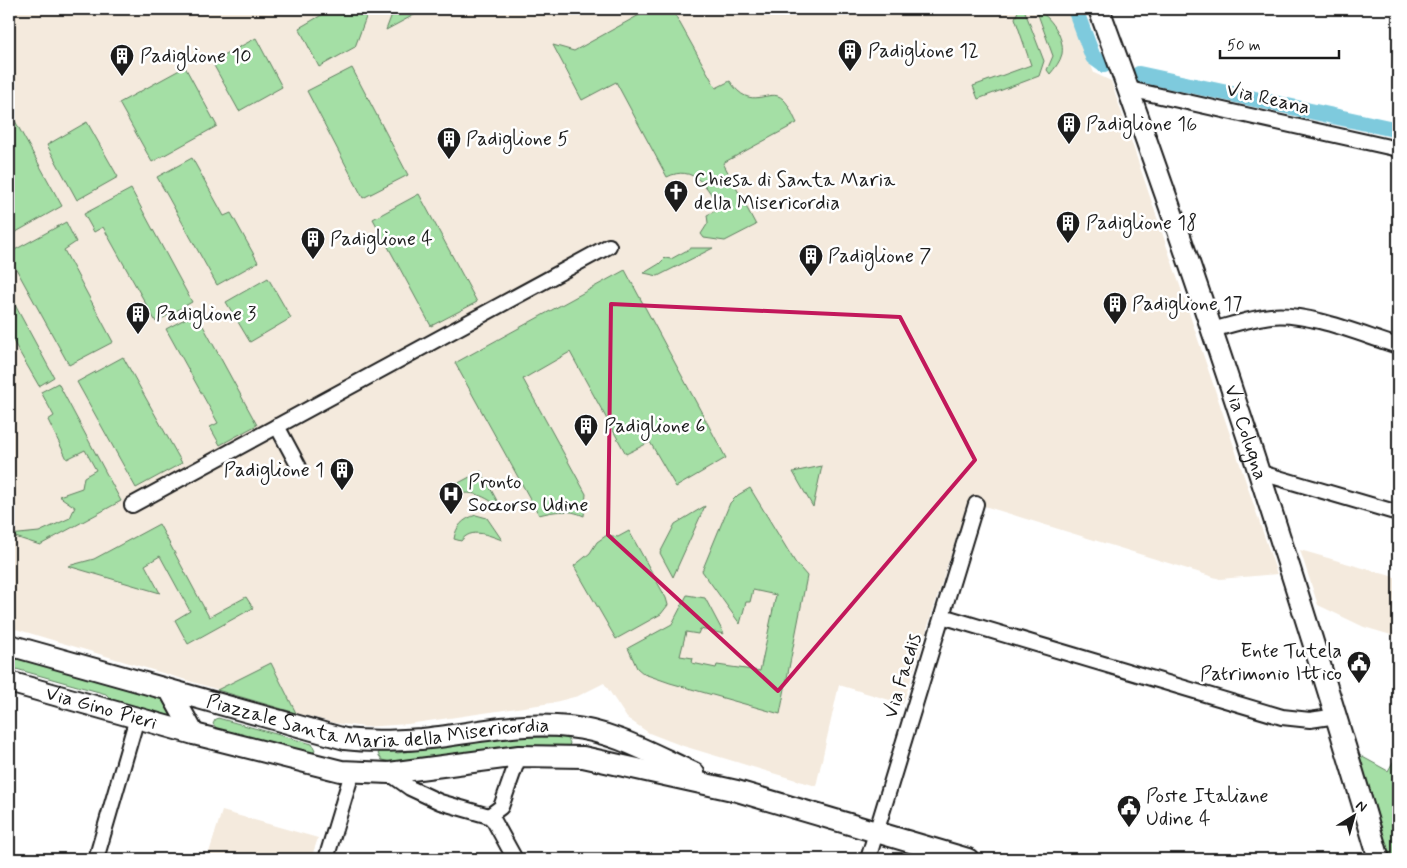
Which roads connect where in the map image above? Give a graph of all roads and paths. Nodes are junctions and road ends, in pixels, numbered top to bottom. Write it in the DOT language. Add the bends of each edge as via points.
graph roads {
  1 [pos="1099,9"];
  2 [pos="1128,88"];
  3 [pos="1398,149"];
  4 [pos="609,246"];
  5 [pos="1212,330"];
  6 [pos="1398,346"];
  7 [pos="277,426"];
  8 [pos="300,467"];
  9 [pos="1258,472"];
  10 [pos="976,504"];
  11 [pos="132,505"];
  12 [pos="1398,513"];
  13 [pos="942,616"];
  14 [pos="9,645"];
  15 [pos="9,682"];
  16 [pos="170,692"];
  17 [pos="1337,716"];
  18 [pos="137,718"];
  19 [pos="587,729"];
  20 [pos="194,734"];
  21 [pos="345,739"];
  22 [pos="370,742"];
  23 [pos="519,756"];
  24 [pos="582,757"];
  25 [pos="363,773"];
  26 [pos="736,791"];
  27 [pos="489,816"];
  28 [pos="876,832"];
  29 [pos="96,859"];
  30 [pos="326,859"];
  31 [pos="515,859"];
  32 [pos="868,859"];
  33 [pos="968,859"];
  34 [pos="1379,859"];
  1 -- 2 [label="main road, Via Colugna"];
  2 -- 3 [label="street, Via Reana"];
  2 -- 5 [label="main road, Via Colugna"];
  4 -- 7 [label="street"];
  5 -- 6 [label="street" via="1270,316 1289,316"];
  5 -- 9 [label="main road, Via Colugna"];
  7 -- 8 [label="street"];
  7 -- 11 [label="street"];
  9 -- 12 [label="street"];
  9 -- 17 [label="main road, Via Colugna"];
  10 -- 13 [label="street, Via Faedis"];
  13 -- 17 [label="street" via="1282,717 1310,720"];
  13 -- 28 [label="street, Via Faedis"];
  14 -- 16 [label="main road, Via Gino Pieri"];
  15 -- 18 [label="main road, Via Gino Pieri"];
  16 -- 20 [label="main road"];
  16 -- 21 [label="main road, Piazzale Santa Maria della Misericordia"];
  17 -- 34 [label="main road, Via Colugna"];
  18 -- 20 [label="main road, Via Gino Pieri"];
  18 -- 29 [label="street"];
  19 -- 22 [label="main road, Piazzale Santa Maria della Misericordia" via="518,725"];
  19 -- 24 [label="main road"];
  19 -- 26 [label="main road, Piazzale Santa Maria della Misericordia" via="613,737"];
  20 -- 25 [label="main road, Piazzale Santa Maria della Misericordia"];
  21 -- 22 [label="main road, Piazzale Santa Maria della Misericordia"];
  21 -- 25 [label="main road"];
  22 -- 25 [label="main road"];
  23 -- 24 [label="main road, Piazzale Santa Maria della Misericordia"];
  23 -- 25 [label="main road, Piazzale Santa Maria della Misericordia"];
  23 -- 27 [label="street, Piazzale Santa Maria della Misericordia" via="501,807"];
  24 -- 26 [label="main road, Piazzale Santa Maria della Misericordia"];
  25 -- 27 [label="street, Piazzale Santa Maria della Misericordia" via="410,788 440,802"];
  25 -- 30 [label="street"];
  26 -- 28 [label="main road"];
  27 -- 31 [label="street"];
  28 -- 32 [label="street, Via Faedis"];
  28 -- 33 [label="main road"];
}
